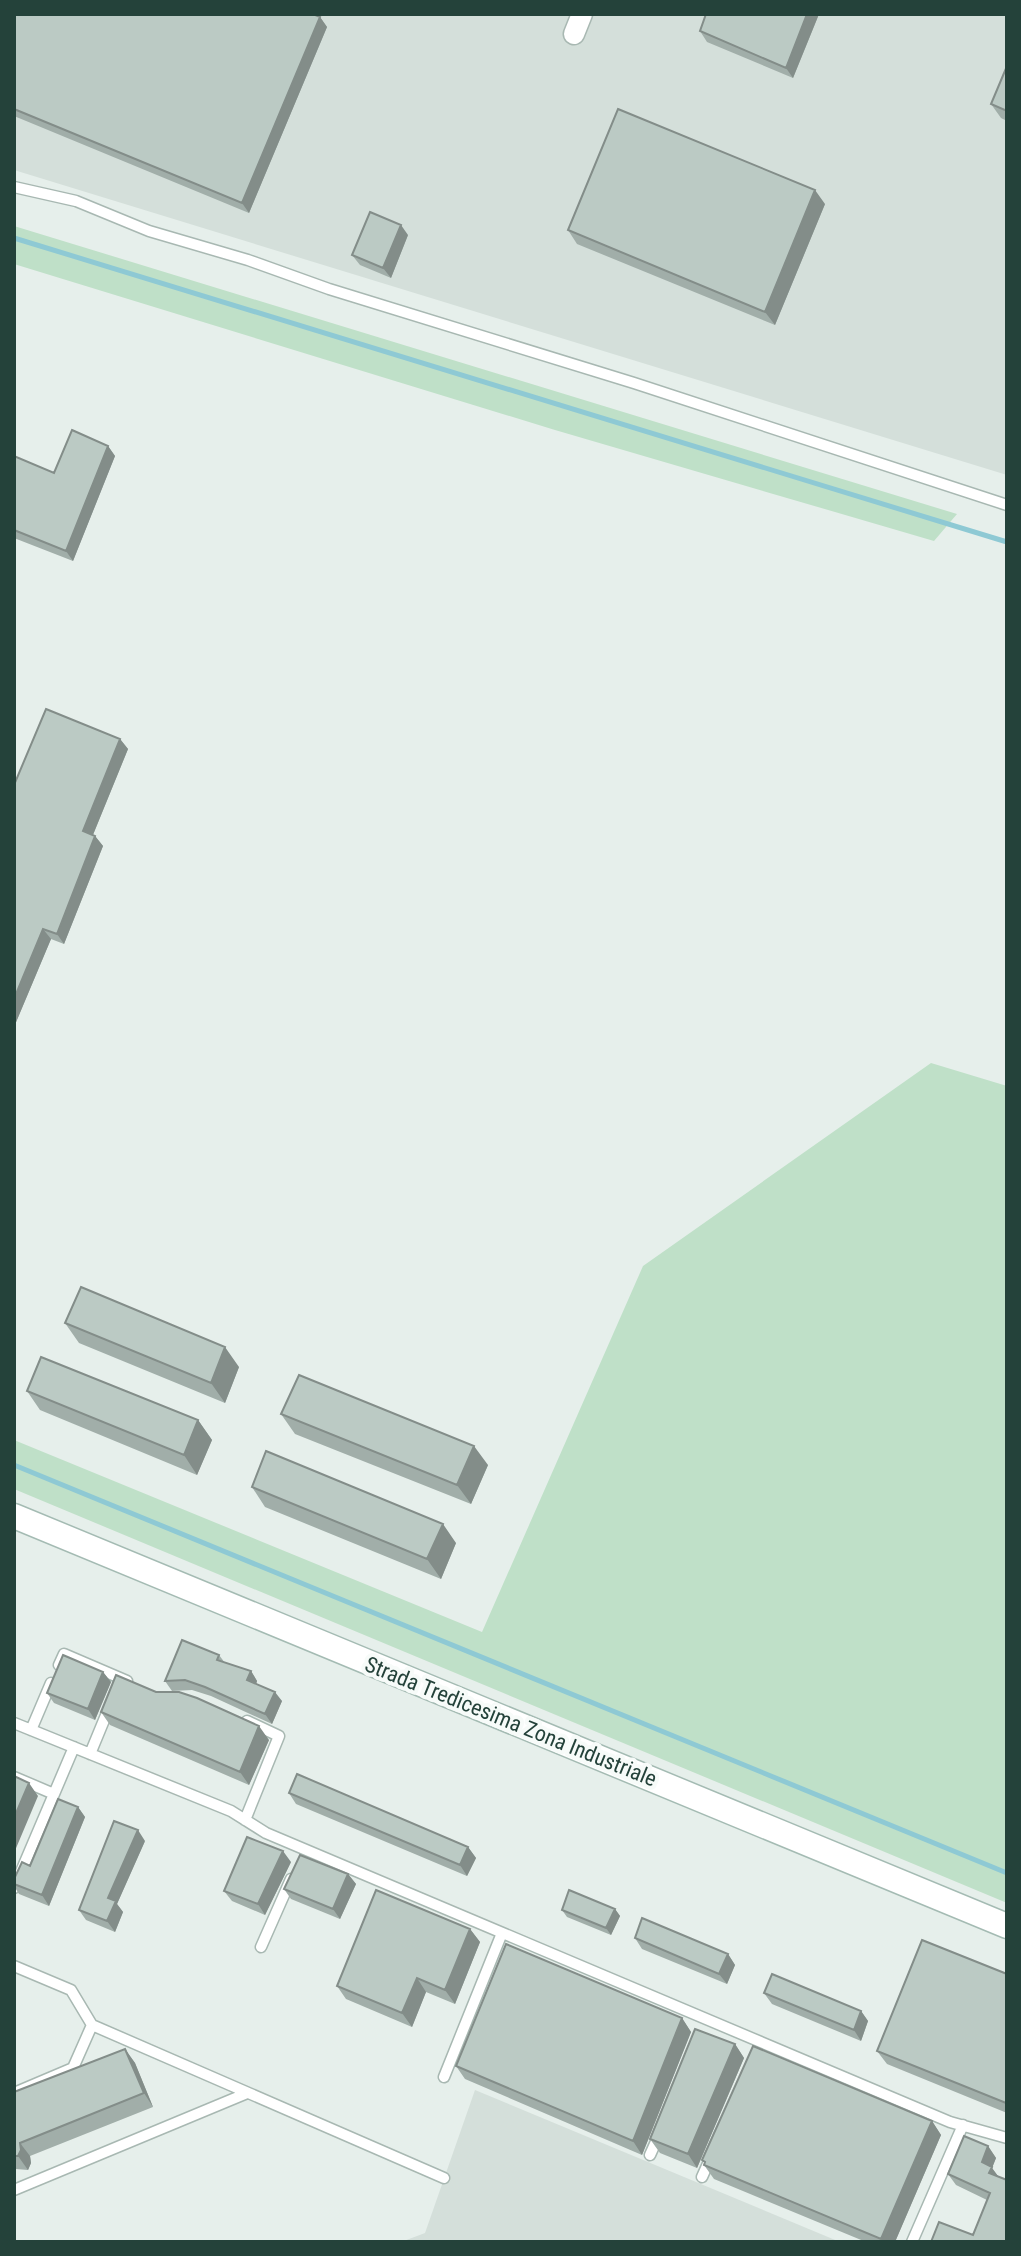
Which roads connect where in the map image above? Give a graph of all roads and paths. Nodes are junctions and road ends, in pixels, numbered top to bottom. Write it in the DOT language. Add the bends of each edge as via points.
graph roads {
  1 [pos="582,14"];
  2 [pos="574,34"];
  3 [pos="14,187"];
  4 [pos="1007,505"];
  5 [pos="14,1516"];
  6 [pos="121,1678"];
  7 [pos="134,1683"];
  8 [pos="237,1717"];
  9 [pos="14,1723"];
  10 [pos="31,1730"];
  11 [pos="74,1747"];
  12 [pos="90,1754"];
  13 [pos="14,1777"];
  14 [pos="54,1794"];
  15 [pos="245,1820"];
  16 [pos="305,1849"];
  17 [pos="15,1883"];
  18 [pos="1007,1926"];
  19 [pos="502,1933"];
  20 [pos="261,1947"];
  21 [pos="14,1966"];
  22 [pos="705,2019"];
  23 [pos="92,2025"];
  24 [pos="700,2032"];
  25 [pos="760,2042"];
  26 [pos="755,2055"];
  27 [pos="444,2077"];
  28 [pos="14,2093"];
  29 [pos="245,2094"];
  30 [pos="963,2125"];
  31 [pos="661,2128"];
  32 [pos="1007,2138"];
  33 [pos="714,2150"];
  34 [pos="650,2155"];
  35 [pos="702,2177"];
  36 [pos="444,2178"];
  37 [pos="14,2190"];
  38 [pos="912,2242"];
  1 -- 2 [label="street"];
  3 -- 4 [label="lane" via="76,201 149,231"];
  5 -- 18 [label="street, Strada Tredicesima Zona Industriale"];
  6 -- 7 [label="lane"];
  6 -- 10 [label="lane" via="64,1654"];
  6 -- 12 [label="lane"];
  8 -- 15 [label="lane" via="279,1736"];
  9 -- 10 [label="lane"];
  10 -- 11 [label="lane"];
  11 -- 12 [label="lane"];
  11 -- 14 [label="lane"];
  12 -- 15 [label="lane"];
  13 -- 14 [label="lane"];
  14 -- 17 [label="lane"];
  15 -- 16 [label="lane"];
  16 -- 19 [label="lane"];
  16 -- 20 [label="lane"];
  19 -- 22 [label="lane"];
  19 -- 27 [label="lane"];
  21 -- 23 [label="lane" via="71,1990"];
  22 -- 24 [label="lane"];
  22 -- 25 [label="lane"];
  23 -- 28 [label="lane" via="73,2068"];
  23 -- 29 [label="lane"];
  25 -- 26 [label="lane"];
  25 -- 30 [label="lane"];
  29 -- 36 [label="lane"];
  29 -- 37 [label="lane"];
  30 -- 32 [label="lane"];
  30 -- 38 [label="lane"];
  31 -- 34 [label="lane"];
  33 -- 35 [label="lane"];
}
